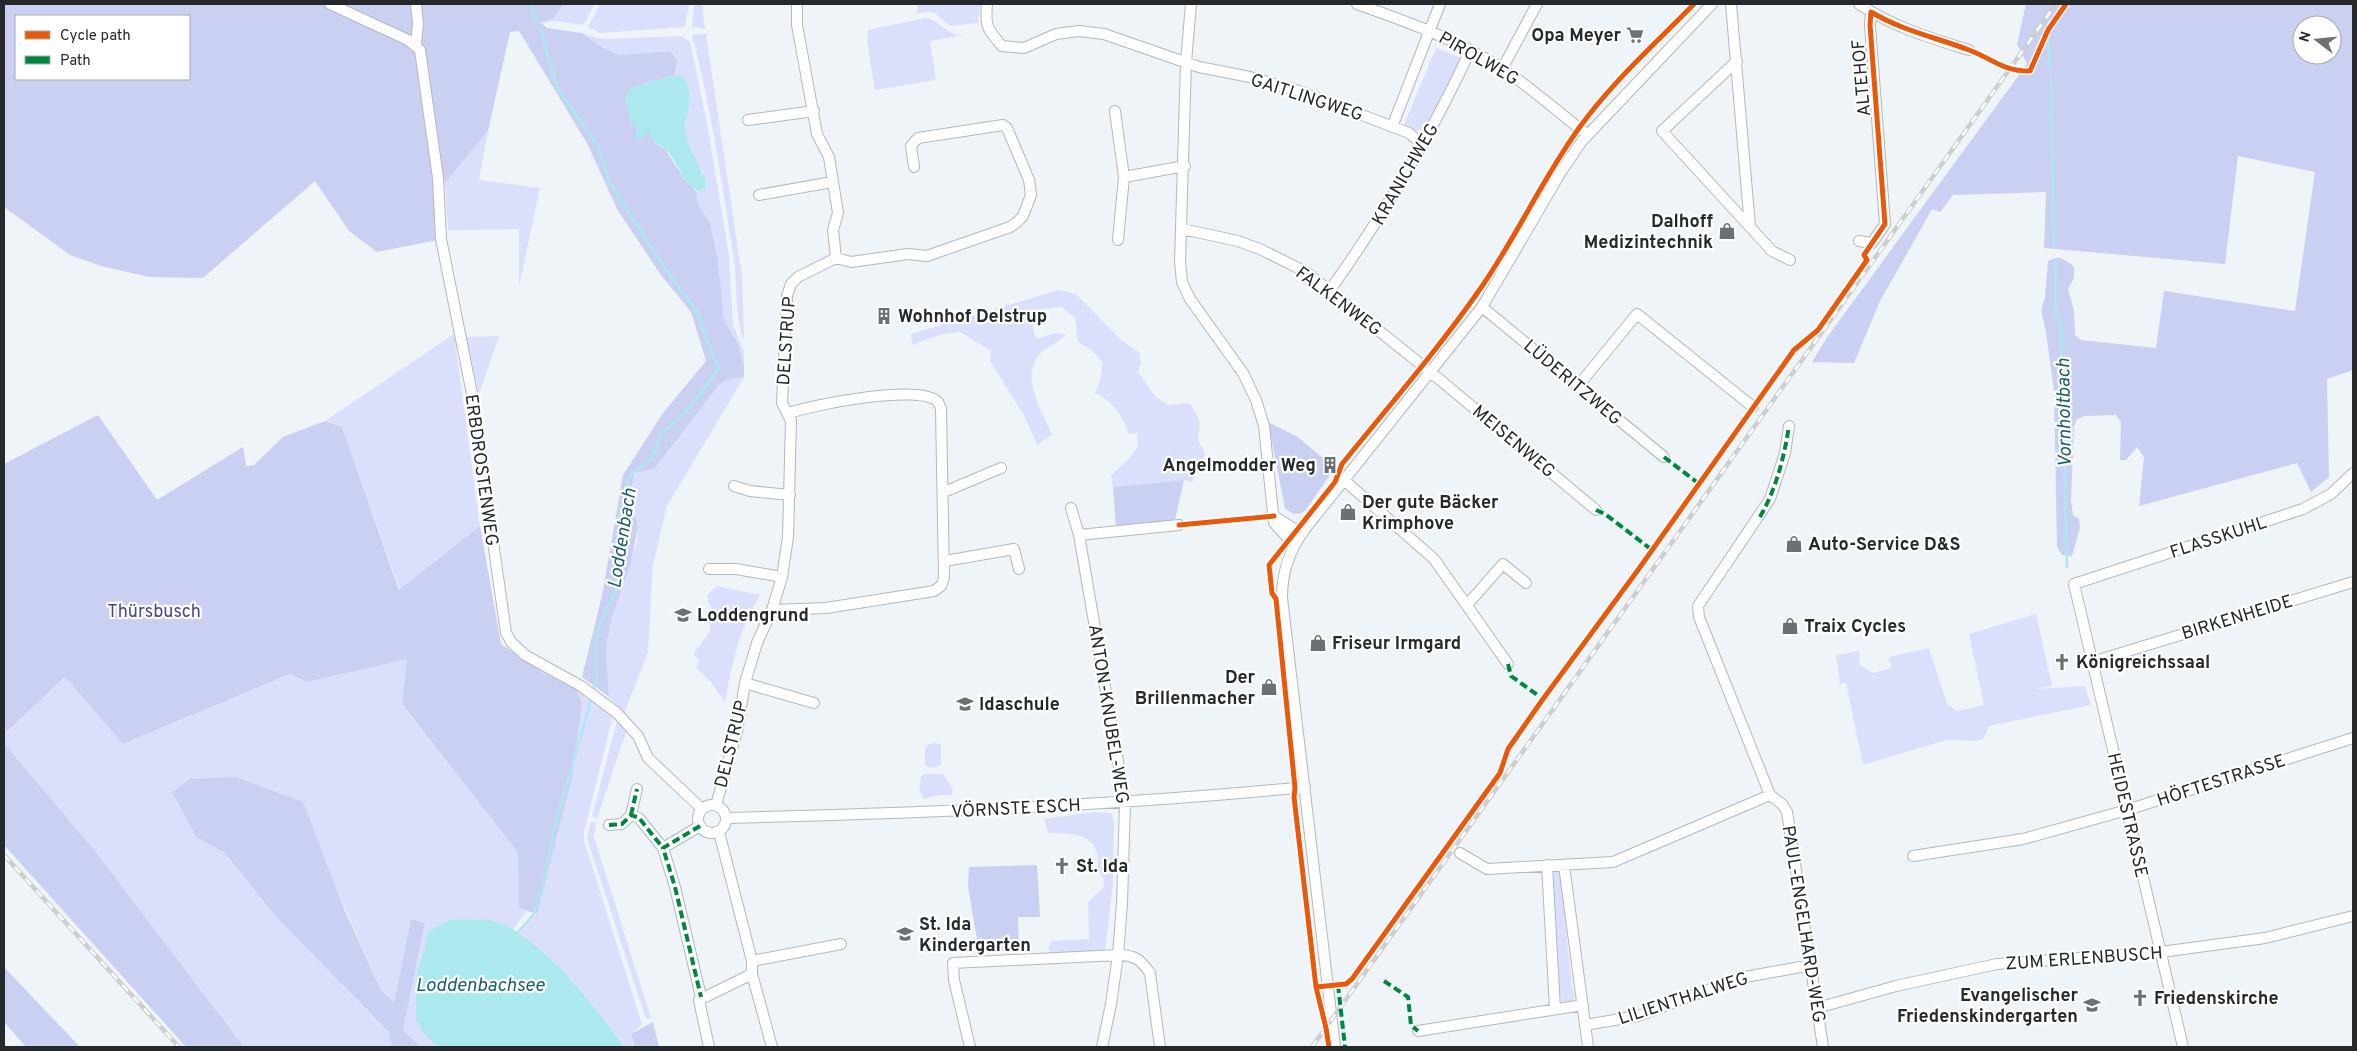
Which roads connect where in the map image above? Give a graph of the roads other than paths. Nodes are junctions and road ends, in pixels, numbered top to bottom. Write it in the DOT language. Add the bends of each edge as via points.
graph roads {
  1 [pos="330,4"];
  2 [pos="416,4"];
  3 [pos="797,4"];
  4 [pos="987,4"];
  5 [pos="1190,4"];
  6 [pos="1357,4"];
  7 [pos="1440,4"];
  8 [pos="1537,4"];
  9 [pos="1712,4"];
  10 [pos="1731,4"];
  11 [pos="1859,4"];
  12 [pos="1871,12"];
  13 [pos="1430,30"];
  14 [pos="412,42"];
  15 [pos="1969,50"];
  16 [pos="1470,51"];
  17 [pos="1737,61"];
  18 [pos="1186,62"];
  19 [pos="1502,69"];
  20 [pos="814,110"];
  21 [pos="1115,111"];
  22 [pos="748,120"];
  23 [pos="1392,127"];
  24 [pos="1588,135"];
  25 [pos="1423,145"];
  26 [pos="1184,166"];
  27 [pos="914,167"];
  28 [pos="1124,177"];
  29 [pos="832,182"];
  30 [pos="759,195"];
  31 [pos="1750,227"];
  32 [pos="1182,229"];
  33 [pos="1118,240"];
  34 [pos="1859,241"];
  35 [pos="836,258"];
  36 [pos="1790,260"];
  37 [pos="1330,290"];
  38 [pos="1482,307"];
  39 [pos="1430,373"];
  40 [pos="1578,386"];
  41 [pos="1753,407"];
  42 [pos="789,414"];
  43 [pos="1789,426"];
  44 [pos="1664,457"];
  45 [pos="1001,468"];
  46 [pos="2353,473"];
  47 [pos="1345,481"];
  48 [pos="734,486"];
  49 [pos="944,492"];
  50 [pos="790,495"];
  51 [pos="1071,508"];
  52 [pos="1596,510"];
  53 [pos="1274,516"];
  54 [pos="1178,526"];
  55 [pos="1302,534"];
  56 [pos="1079,535"];
  57 [pos="1294,545"];
  58 [pos="945,562"];
  59 [pos="709,569"];
  60 [pos="1019,570"];
  61 [pos="782,577"];
  62 [pos="2353,582"];
  63 [pos="1526,583"];
  64 [pos="2074,584"];
  65 [pos="1467,605"];
  66 [pos="772,610"];
  67 [pos="2092,662"];
  68 [pos="1508,664"];
  69 [pos="745,683"];
  70 [pos="814,703"];
  71 [pos="2353,738"];
  72 [pos="1304,787"];
  73 [pos="638,789"];
  74 [pos="1770,795"];
  75 [pos="1125,802"];
  76 [pos="716,805"];
  77 [pos="702,809"];
  78 [pos="2127,810"];
  79 [pos="631,816"];
  80 [pos="727,818"];
  81 [pos="609,825"];
  82 [pos="700,826"];
  83 [pos="719,832"];
  84 [pos="663,848"];
  85 [pos="1460,853"];
  86 [pos="1913,856"];
  87 [pos="1547,865"];
  88 [pos="1564,865"];
  89 [pos="2353,916"];
  90 [pos="841,944"];
  91 [pos="2161,952"];
  92 [pos="1118,955"];
  93 [pos="752,961"];
  94 [pos="1811,965"];
  95 [pos="752,974"];
  96 [pos="701,997"];
  97 [pos="1583,1005"];
  98 [pos="1817,1008"];
  99 [pos="1555,1009"];
  100 [pos="1585,1025"];
  101 [pos="1418,1031"];
  102 [pos="709,1047"];
  103 [pos="772,1047"];
  104 [pos="970,1047"];
  105 [pos="1102,1047"];
  106 [pos="1160,1047"];
  107 [pos="1335,1047"];
  108 [pos="1588,1047"];
  109 [pos="1823,1047"];
  110 [pos="2183,1047"];
  1 -- 14 [label="street"];
  2 -- 14 [label="street, ERBDROSTENWEG" via="418,23"];
  3 -- 20 [label="street"];
  4 -- 18 [label="street, GAITLINGWEG" via="987,29 1002,46 1024,48 1056,34 1079,31 1104,34"];
  5 -- 18 [label="street"];
  6 -- 13 [label="street, PIROLWEG"];
  7 -- 13 [label="street, KRANICHWEG"];
  8 -- 19 [label="street"];
  9 -- 24 [label="street"];
  10 -- 17 [label="street"];
  11 -- 12 [label="street, ALTEHOF"];
  12 -- 15 [label="street, ALTEHOF" via="1919,35"];
  12 -- 34 [label="street, ALTEHOF" via="1885,224 1872,243"];
  13 -- 16 [label="street, PIROLWEG"];
  13 -- 23 [label="street, KRANICHWEG"];
  14 -- 77 [label="street, ERBDROSTENWEG" via="420,50 438,178 441,239 472,394 508,638 517,649 581,686 617,713 638,736 648,758"];
  16 -- 19 [label="street, PIROLWEG"];
  16 -- 25 [label="street, KRANICHWEG"];
  17 -- 31 [label="street"];
  17 -- 31 [label="street" via="1662,131"];
  18 -- 23 [label="street, GAITLINGWEG" via="1299,91"];
  18 -- 26 [label="street"];
  19 -- 24 [label="street, PIROLWEG" via="1543,97"];
  20 -- 22 [label="street"];
  20 -- 29 [label="street" via="818,139 828,157"];
  21 -- 28 [label="street"];
  23 -- 25 [label="street, GAITLINGWEG" via="1409,133"];
  24 -- 38 [label="street" via="1561,172"];
  25 -- 37 [label="street, KRANICHWEG" via="1371,233"];
  26 -- 28 [label="street"];
  26 -- 32 [label="street"];
  27 -- 35 [label="street" via="911,146 918,138 1003,126 1008,128 1029,180 1031,195 1028,206 1023,216 1010,227 927,256 908,254 851,262"];
  28 -- 33 [label="street"];
  29 -- 30 [label="street"];
  29 -- 35 [label="street" via="838,213 833,230"];
  31 -- 36 [label="street" via="1772,250"];
  32 -- 37 [label="street, FALKENWEG" via="1212,234 1262,250 1306,272"];
  32 -- 53 [label="street" via="1182,282 1190,299 1243,373 1256,400 1264,426"];
  35 -- 42 [label="street, DELSTRUP" via="790,284 782,403"];
  37 -- 39 [label="street, FALKENWEG"];
  38 -- 39 [label="street"];
  38 -- 40 [label="street, LÜDERITZWEG"];
  39 -- 47 [label="street"];
  39 -- 52 [label="street, MEISENWEG"];
  40 -- 41 [label="street" via="1637,314"];
  40 -- 44 [label="street, LÜDERITZWEG"];
  42 -- 49 [label="street" via="850,399 899,394 937,401 941,408"];
  42 -- 50 [label="street, DELSTRUP"];
  43 -- 74 [label="street, PAUL-ENGELHARD-WEG" via="1785,452 1770,499 1698,606 1710,650"];
  45 -- 49 [label="street"];
  46 -- 64 [label="street, FLASSKUHL" via="2331,494 2303,509"];
  47 -- 55 [label="street"];
  47 -- 65 [label="street" via="1434,559"];
  48 -- 50 [label="street"];
  49 -- 58 [label="street"];
  50 -- 61 [label="street, DELSTRUP"];
  51 -- 56 [label="street, ANTON-KNUBEL-WEG"];
  53 -- 55 [label="street"];
  53 -- 57 [label="street" via="1277,528"];
  54 -- 56 [label="street"];
  55 -- 57 [label="street"];
  56 -- 75 [label="street, ANTON-KNUBEL-WEG"];
  57 -- 72 [label="street" via="1284,572 1282,598"];
  58 -- 60 [label="street" via="1014,548"];
  58 -- 66 [label="street" via="941,586 934,590 826,608"];
  59 -- 61 [label="street" via="736,569"];
  61 -- 66 [label="street, DELSTRUP"];
  62 -- 67 [label="street, BIRKENHEIDE"];
  63 -- 65 [label="street" via="1502,564"];
  64 -- 67 [label="street, HEIDESTRASSE"];
  65 -- 68 [label="street"];
  66 -- 69 [label="street, DELSTRUP" via="757,643"];
  67 -- 78 [label="street, HEIDESTRASSE"];
  69 -- 70 [label="street, DELSTRUP"];
  69 -- 76 [label="street, DELSTRUP" via="737,731"];
  71 -- 78 [label="street, HÖFTESTRASSE"];
  72 -- 75 [label="street, VÖRNSTE ESCH"];
  72 -- 107 [label="street"];
  73 -- 79 [label="street"];
  74 -- 88 [label="street" via="1613,862"];
  74 -- 94 [label="street, PAUL-ENGELHARD-WEG" via="1787,812"];
  75 -- 80 [label="street, VÖRNSTE ESCH" via="906,814"];
  75 -- 92 [label="street, ANTON-KNUBEL-WEG"];
  76 -- 77 [label="street"];
  76 -- 80 [label="street"];
  77 -- 82 [label="street"];
  78 -- 86 [label="street, HÖFTESTRASSE" via="2023,839"];
  78 -- 91 [label="street, HEIDESTRASSE"];
  79 -- 81 [label="street" via="622,824"];
  79 -- 84 [label="street" via="639,818"];
  80 -- 83 [label="street" via="724,829"];
  82 -- 83 [label="street" via="708,833"];
  82 -- 84 [label="street"];
  83 -- 93 [label="street"];
  84 -- 96 [label="street"];
  85 -- 87 [label="street" via="1487,869"];
  87 -- 88 [label="street"];
  87 -- 99 [label="street"];
  88 -- 97 [label="street"];
  89 -- 91 [label="street, ZUM ERLENBUSCH" via="2265,938"];
  90 -- 93 [label="street"];
  91 -- 98 [label="street, ZUM ERLENBUSCH" via="1997,964 1896,986"];
  91 -- 110 [label="street, HEIDESTRASSE"];
  92 -- 104 [label="street" via="953,963"];
  92 -- 105 [label="street, ANTON-KNUBEL-WEG"];
  92 -- 106 [label="street" via="1131,955 1150,973"];
  93 -- 95 [label="street"];
  94 -- 98 [label="street, PAUL-ENGELHARD-WEG"];
  94 -- 100 [label="street, LILIENTHALWEG" via="1740,978 1638,1016"];
  95 -- 96 [label="street"];
  95 -- 103 [label="street"];
  96 -- 102 [label="street" via="698,1002"];
  97 -- 99 [label="street"];
  97 -- 100 [label="street"];
  98 -- 109 [label="street, PAUL-ENGELHARD-WEG"];
  99 -- 101 [label="street"];
  100 -- 108 [label="street"];
}
